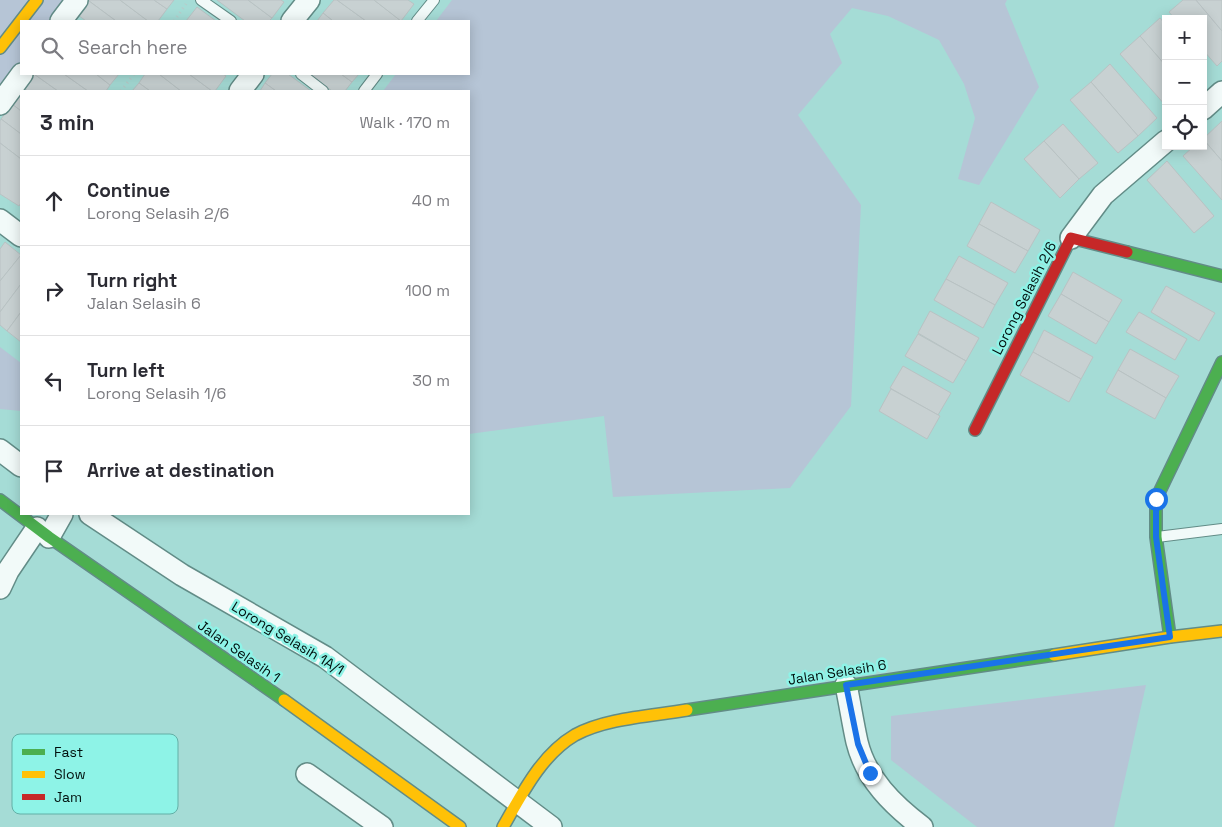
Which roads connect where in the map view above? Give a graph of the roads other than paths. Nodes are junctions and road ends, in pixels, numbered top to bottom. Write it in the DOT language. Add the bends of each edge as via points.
graph roads {
  1 [pos="37,0"];
  2 [pos="77,0"];
  3 [pos="201,0"];
  4 [pos="309,0"];
  5 [pos="434,0"];
  6 [pos="22,20"];
  7 [pos="62,20"];
  8 [pos="229,20"];
  9 [pos="293,20"];
  10 [pos="418,20"];
  11 [pos="20,22"];
  12 [pos="0,48"];
  13 [pos="21,75"];
  14 [pos="252,75"];
  15 [pos="302,75"];
  16 [pos="376,75"];
  17 [pos="241,90"];
  18 [pos="322,90"];
  19 [pos="365,90"];
  20 [pos="1222,92"];
  21 [pos="0,104"];
  22 [pos="1207,105"];
  23 [pos="1162,144"];
  24 [pos="0,220"];
  25 [pos="20,235"];
  26 [pos="1071,238"];
  27 [pos="1222,276"];
  28 [pos="1222,362"];
  29 [pos="975,430"];
  30 [pos="0,450"];
  31 [pos="20,465"];
  32 [pos="0,500"];
  33 [pos="61,515"];
  34 [pos="92,515"];
  35 [pos="1222,529"];
  36 [pos="43,533"];
  37 [pos="1156,537"];
  38 [pos="2,575"];
  39 [pos="1222,631"];
  40 [pos="1170,637"];
  41 [pos="846,685"];
  42 [pos="307,774"];
  43 [pos="518,802"];
  44 [pos="354,818"];
  45 [pos="382,827"];
  46 [pos="460,827"];
  47 [pos="503,827"];
  48 [pos="551,827"];
  49 [pos="922,827"];
  1 -- 6 [label="street"];
  2 -- 7 [label="street"];
  3 -- 8 [label="lane"];
  4 -- 9 [label="street"];
  5 -- 10 [label="lane"];
  11 -- 12 [label="street"];
  13 -- 21 [label="street"];
  14 -- 17 [label="street"];
  15 -- 18 [label="lane"];
  16 -- 19 [label="lane"];
  20 -- 22 [label="street"];
  23 -- 26 [label="street" via="1103,195"];
  24 -- 25 [label="street"];
  26 -- 27 [label="street, Lorong Selasih 2/6"];
  26 -- 29 [label="street, Lorong Selasih 2/6"];
  28 -- 37 [label="street" via="1156,499"];
  30 -- 31 [label="street"];
  32 -- 36 [label="street, Jalan Selasih 1"];
  33 -- 36 [label="street"];
  34 -- 43 [label="street, Lorong Selasih 1A/1" via="182,575 325,657"];
  35 -- 37 [label="lane"];
  36 -- 38 [label="street"];
  36 -- 46 [label="street, Jalan Selasih 1" via="232,662"];
  37 -- 40 [label="street"];
  39 -- 40 [label="street, Jalan Selasih 6"];
  40 -- 41 [label="street, Jalan Selasih 6"];
  41 -- 43 [label="street, Jalan Selasih 6" via="599,726 576,735 554,751"];
  41 -- 49 [label="street" via="858,744 870,773 887,798"];
  42 -- 44 [label="street"];
  43 -- 47 [label="street, Jalan Selasih 6"];
  43 -- 48 [label="street, Lorong Selasih 1A/1"];
  44 -- 45 [label="street"];
}
